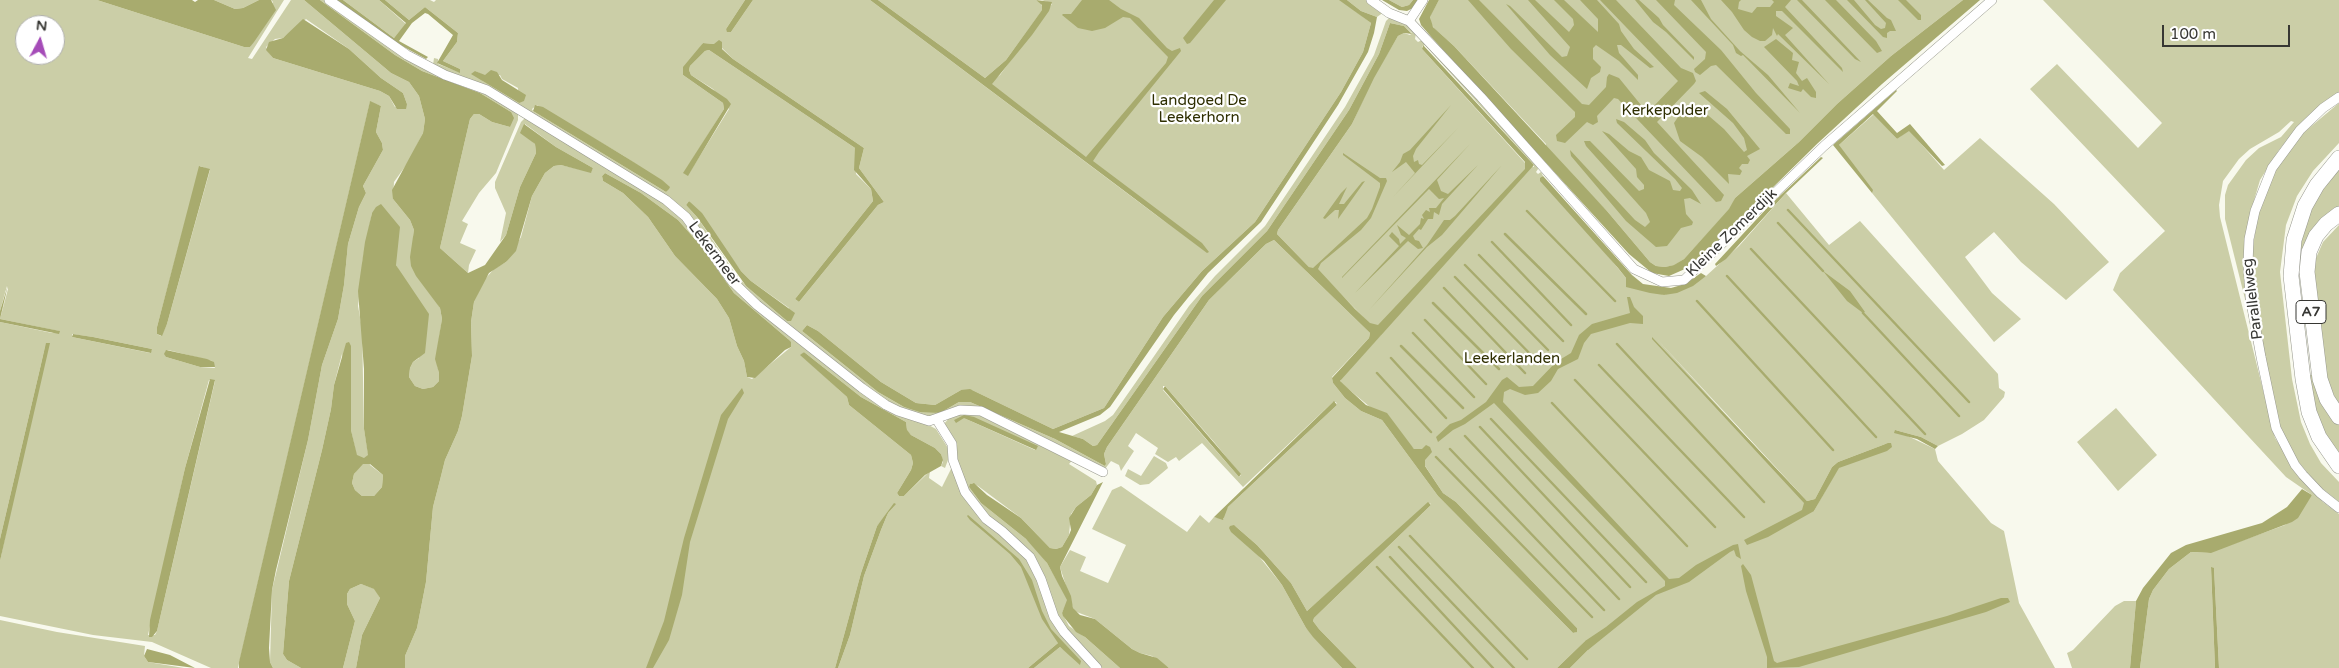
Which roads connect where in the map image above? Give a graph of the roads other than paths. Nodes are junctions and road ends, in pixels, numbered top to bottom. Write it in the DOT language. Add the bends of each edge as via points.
graph roads {
  1 [pos="329,0"];
  2 [pos="1371,0"];
  3 [pos="1423,0"];
  4 [pos="1992,0"];
  5 [pos="1409,21"];
  6 [pos="2339,97"];
  7 [pos="2339,158"];
  8 [pos="2339,214"];
  9 [pos="2339,417"];
  10 [pos="937,420"];
  11 [pos="2339,466"];
  12 [pos="1103,472"];
  13 [pos="2339,508"];
  14 [pos="1097,668"];
  1 -- 10 [label="street, Lekermeer" via="407,55 436,71 487,90 666,200 686,217 732,280 756,305 873,396 913,417"];
  2 -- 5 [label="street, Kleine Zomerdijk" via="1389,13"];
  3 -- 5 [label="street"];
  4 -- 5 [label="street, Kleine Zomerdijk" via="1824,146 1690,275 1684,280 1662,282 1634,270 1482,97"];
  6 -- 13 [label="street, Parallelweg" via="2300,130 2272,168 2255,211 2248,264 2255,323 2276,428 2303,475"];
  7 -- 11 [label="highway, A7" via="2317,185 2301,217 2292,252 2291,276 2309,412 2319,437"];
  8 -- 9 [label="highway, A7" via="2314,240 2308,257 2307,277 2320,379"];
  10 -- 12 [label="street" via="960,410 981,411"];
  10 -- 14 [label="street" via="952,444 953,460 965,492 986,519 1030,557 1054,617"];
}
